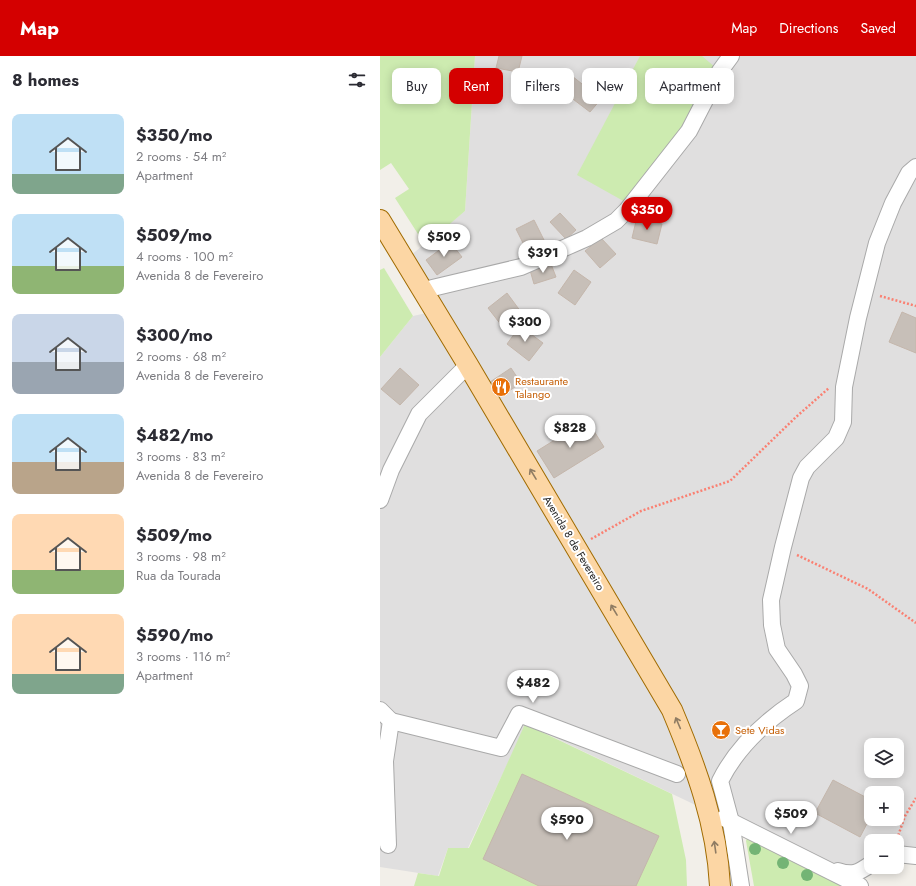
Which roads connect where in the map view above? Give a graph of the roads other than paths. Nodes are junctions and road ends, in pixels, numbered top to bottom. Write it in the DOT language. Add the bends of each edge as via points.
graph roads {
  1 [pos="731,56"];
  2 [pos="916,167"];
  3 [pos="380,220"];
  4 [pos="424,290"];
  5 [pos="468,365"];
  6 [pos="380,500"];
  7 [pos="385,715"];
  8 [pos="677,774"];
  9 [pos="708,810"];
  10 [pos="731,822"];
  11 [pos="388,845"];
  12 [pos="904,855"];
  13 [pos="916,856"];
  14 [pos="826,868"];
  15 [pos="864,869"];
  16 [pos="720,886"];
  17 [pos="741,886"];
  18 [pos="860,886"];
  1 -- 4 [label="street" via="720,71 689,131 616,221 587,238 522,267"];
  2 -- 10 [label="street" via="909,173 894,202 877,243 846,373 842,422 836,438 807,467 801,478 782,547 771,600 772,625 777,649 800,686 796,701 752,735 729,763 720,781"];
  3 -- 4 [label="main road, Avenida 8 de Fevereiro"];
  4 -- 5 [label="main road, Avenida 8 de Fevereiro"];
  5 -- 6 [label="street" via="419,414 390,470"];
  9 -- 5 [label="main road, Avenida 8 de Fevereiro, one-way" via="692,758 672,710"];
  7 -- 8 [label="street" via="501,748 519,714"];
  7 -- 11 [label="street"];
  9 -- 10 [label="street"];
  16 -- 9 [label="main road, Avenida 8 de Fevereiro, one-way"];
  10 -- 14 [label="street"];
  10 -- 17 [label="street"];
  12 -- 13 [label="street"];
  14 -- 15 [label="street" via="850,875"];
  14 -- 18 [label="street"];
}
